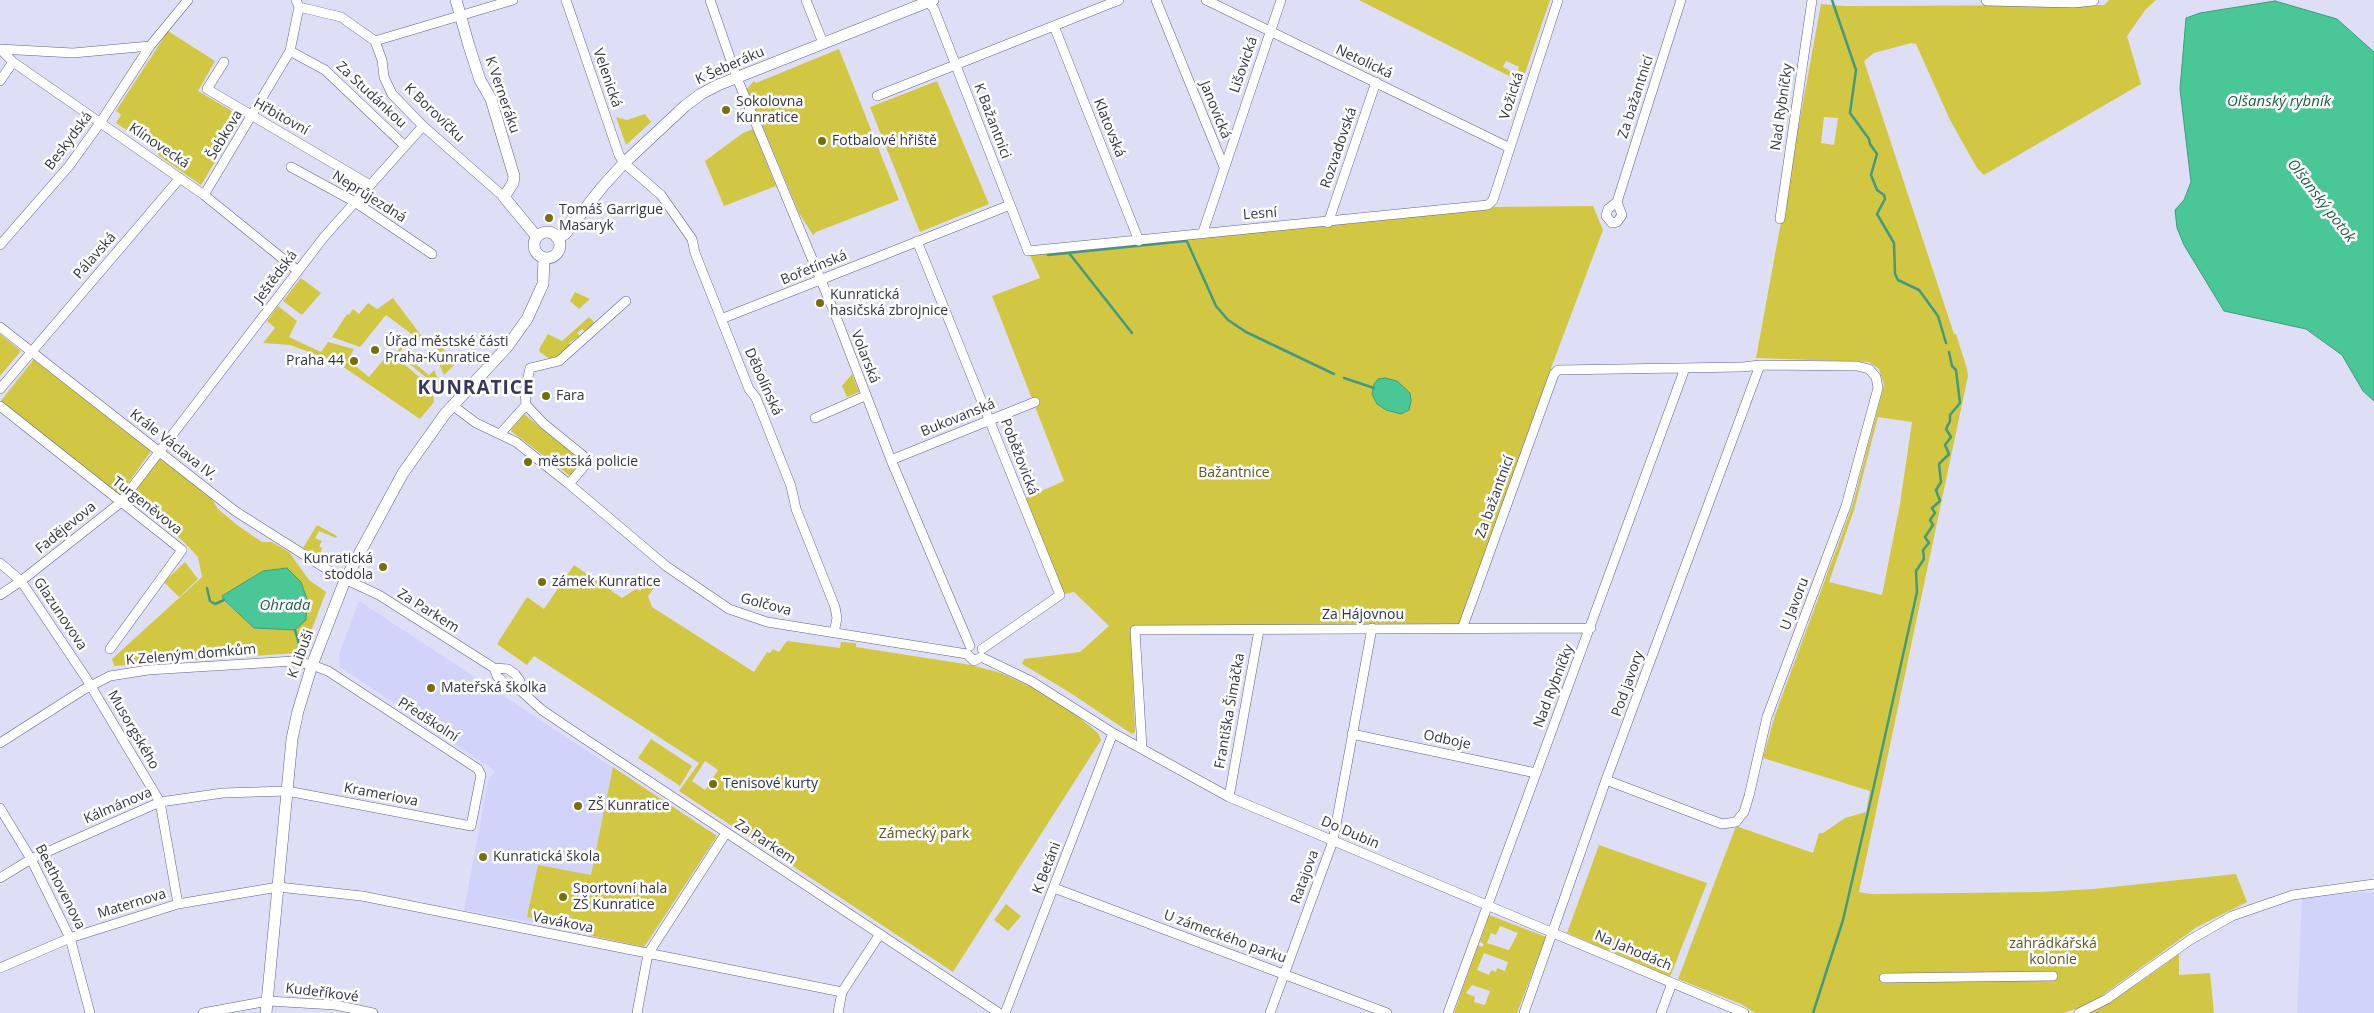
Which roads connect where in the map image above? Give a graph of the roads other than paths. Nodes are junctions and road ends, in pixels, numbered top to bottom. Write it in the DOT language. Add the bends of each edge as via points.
graph roads {
  1 [pos="188,0"];
  2 [pos="456,0"];
  3 [pos="513,0"];
  4 [pos="566,0"];
  5 [pos="710,0"];
  6 [pos="806,0"];
  7 [pos="1119,0"];
  8 [pos="1156,0"];
  9 [pos="1206,0"];
  10 [pos="1281,0"];
  11 [pos="1558,0"];
  12 [pos="1681,0"];
  13 [pos="1812,0"];
  14 [pos="1987,0"];
  15 [pos="2093,0"];
  16 [pos="929,1"];
  17 [pos="298,3"];
  18 [pos="459,15"];
  19 [pos="1054,26"];
  20 [pos="1270,32"];
  21 [pos="375,41"];
  22 [pos="823,43"];
  23 [pos="150,46"];
  24 [pos="0,49"];
  25 [pos="290,50"];
  26 [pos="13,62"];
  27 [pos="224,62"];
  28 [pos="955,64"];
  29 [pos="737,78"];
  30 [pos="0,81"];
  31 [pos="1376,82"];
  32 [pos="877,96"];
  33 [pos="252,117"];
  34 [pos="100,123"];
  35 [pos="423,126"];
  36 [pos="404,146"];
  37 [pos="1510,148"];
  38 [pos="624,163"];
  39 [pos="291,167"];
  40 [pos="1224,167"];
  41 [pos="180,178"];
  42 [pos="370,185"];
  43 [pos="204,195"];
  44 [pos="504,198"];
  45 [pos="1493,200"];
  46 [pos="355,202"];
  47 [pos="1617,202"];
  48 [pos="1010,205"];
  49 [pos="1780,219"];
  50 [pos="1328,223"];
  51 [pos="1204,232"];
  52 [pos="537,237"];
  53 [pos="557,238"];
  54 [pos="1139,240"];
  55 [pos="917,242"];
  56 [pos="0,245"];
  57 [pos="1028,252"];
  58 [pos="432,254"];
  59 [pos="544,258"];
  60 [pos="298,271"];
  61 [pos="821,280"];
  62 [pos="626,301"];
  63 [pos="721,319"];
  64 [pos="0,327"];
  65 [pos="31,352"];
  66 [pos="1760,365"];
  67 [pos="1685,368"];
  68 [pos="1554,374"];
  69 [pos="0,388"];
  70 [pos="865,396"];
  71 [pos="1035,402"];
  72 [pos="526,405"];
  73 [pos="0,406"];
  74 [pos="456,408"];
  75 [pos="814,418"];
  76 [pos="990,420"];
  77 [pos="500,434"];
  78 [pos="159,451"];
  79 [pos="891,460"];
  80 [pos="570,484"];
  81 [pos="120,503"];
  82 [pos="0,563"];
  83 [pos="341,577"];
  84 [pos="21,581"];
  85 [pos="0,595"];
  86 [pos="1372,628"];
  87 [pos="1591,628"];
  88 [pos="1462,629"];
  89 [pos="1259,630"];
  90 [pos="834,633"];
  91 [pos="110,649"];
  92 [pos="968,650"];
  93 [pos="982,653"];
  94 [pos="312,665"];
  95 [pos="494,668"];
  96 [pos="91,685"];
  97 [pos="520,690"];
  98 [pos="1114,733"];
  99 [pos="1352,734"];
  100 [pos="0,743"];
  101 [pos="1142,748"];
  102 [pos="1536,773"];
  103 [pos="1606,780"];
  104 [pos="287,791"];
  105 [pos="1229,797"];
  106 [pos="160,802"];
  107 [pos="0,808"];
  108 [pos="471,826"];
  109 [pos="726,833"];
  110 [pos="1333,841"];
  111 [pos="31,859"];
  112 [pos="0,878"];
  113 [pos="2374,884"];
  114 [pos="278,887"];
  115 [pos="1054,888"];
  116 [pos="178,904"];
  117 [pos="1488,905"];
  118 [pos="1554,932"];
  119 [pos="880,934"];
  120 [pos="70,938"];
  121 [pos="648,954"];
  122 [pos="0,968"];
  123 [pos="1284,974"];
  124 [pos="2053,976"];
  125 [pos="1884,978"];
  126 [pos="1672,983"];
  127 [pos="842,992"];
  128 [pos="268,1001"];
  129 [pos="90,1013"];
  130 [pos="202,1013"];
  131 [pos="266,1013"];
  132 [pos="373,1013"];
  133 [pos="637,1013"];
  134 [pos="838,1013"];
  135 [pos="999,1013"];
  136 [pos="1005,1013"];
  137 [pos="1270,1013"];
  138 [pos="1387,1013"];
  139 [pos="1448,1013"];
  140 [pos="1524,1013"];
  141 [pos="1661,1013"];
  142 [pos="1744,1013"];
  143 [pos="2078,1013"];
  1 -- 23 [label="street"];
  2 -- 18 [label="street, K Verneráku"];
  3 -- 18 [label="street"];
  4 -- 38 [label="street, Velenická"];
  5 -- 29 [label="street, Volarská"];
  6 -- 22 [label="street"];
  7 -- 19 [label="street"];
  8 -- 40 [label="street, Janovická"];
  9 -- 20 [label="street, Netolická"];
  10 -- 20 [label="street, Lišovická"];
  11 -- 37 [label="street, Vožická"];
  12 -- 47 [label="street, Za bažantnicí"];
  13 -- 49 [label="street, Nad Rybníčky"];
  14 -- 15 [label="street"];
  16 -- 22 [label="street, K Šeberáku"];
  16 -- 28 [label="street, K Bažantnici"];
  17 -- 21 [label="street" via="341,16"];
  17 -- 25 [label="street, Šebkova"];
  18 -- 21 [label="street"];
  18 -- 44 [label="street, K Verneráku" via="514,176"];
  19 -- 28 [label="street"];
  19 -- 54 [label="street, Klatovská"];
  20 -- 31 [label="street, Netolická"];
  20 -- 40 [label="street, Lišovická"];
  21 -- 35 [label="street, K Borovíčku" via="392,94"];
  22 -- 29 [label="street, K Šeberáku"];
  23 -- 24 [label="street" via="72,53"];
  23 -- 34 [label="street, Beskydská"];
  24 -- 26 [label="street, Klínovecká"];
  25 -- 33 [label="street, Šebkova"];
  25 -- 36 [label="street, Za Studánkou" via="325,70"];
  26 -- 30 [label="street"];
  26 -- 34 [label="street, Klínovecká"];
  27 -- 33 [label="street, Hřbitovní" via="207,89"];
  28 -- 32 [label="street"];
  28 -- 48 [label="street, K Bažantnici"];
  29 -- 38 [label="street, K Šeberáku" via="701,94 685,106"];
  29 -- 61 [label="street, Volarská"];
  31 -- 37 [label="street, Netolická"];
  31 -- 50 [label="street, Rozvadovská"];
  33 -- 42 [label="street, Hřbitovní"];
  33 -- 43 [label="street, Šebkova"];
  34 -- 41 [label="street, Klínovecká"];
  34 -- 56 [label="street, Beskydská" via="69,166"];
  35 -- 36 [label="street, Ještědská"];
  35 -- 44 [label="street, K Borovíčku"];
  36 -- 42 [label="street, Ještědská"];
  37 -- 45 [label="street, Vožická"];
  38 -- 53 [label="street, K Šeberáku" via="565,234"];
  38 -- 63 [label="street, Děbolínská" via="661,195 692,239"];
  39 -- 46 [label="street, Neprůjezdná"];
  40 -- 51 [label="street"];
  41 -- 43 [label="street, Klínovecká"];
  41 -- 65 [label="street, Pálavská"];
  42 -- 46 [label="street, Ještědská"];
  43 -- 60 [label="street, Klínovecká"];
  44 -- 52 [label="street, K Borovíčku"];
  45 -- 50 [label="street, Lesní" via="1483,206"];
  46 -- 58 [label="street, Neprůjezdná"];
  46 -- 60 [label="street, Ještědská"];
  48 -- 55 [label="street, Bořetínská"];
  48 -- 57 [label="street, K Bažantnici"];
  50 -- 51 [label="street, Lesní"];
  51 -- 54 [label="street, Lesní"];
  52 -- 53 [label="street" via="546,233"];
  52 -- 59 [label="street" via="535,249"];
  53 -- 59 [label="street" via="558,251"];
  54 -- 57 [label="street, Lesní"];
  55 -- 61 [label="street, Bořetínská"];
  55 -- 76 [label="street, Poběžovická"];
  59 -- 74 [label="street, K Libuši" via="543,284 519,333"];
  60 -- 78 [label="street, Ještědská"];
  61 -- 63 [label="street, Bořetínská"];
  61 -- 70 [label="street, Volarská"];
  62 -- 72 [label="street" via="559,362 530,368"];
  63 -- 90 [label="street, Děbolínská" via="781,460 796,509 835,607"];
  64 -- 65 [label="street, Krále Václava IV."];
  65 -- 69 [label="street, Pálavská"];
  65 -- 78 [label="street, Krále Václava IV."];
  66 -- 67 [label="street, U Javoru"];
  66 -- 103 [label="street, Pod javory"];
  66 -- 103 [label="street, U Javoru" via="1863,366 1876,377 1878,388 1846,506 1767,717 1744,812 1736,822 1722,824"];
  67 -- 68 [label="street, U Javoru" via="1558,370"];
  67 -- 87 [label="street, Nad Rybníčky"];
  68 -- 88 [label="street, Za bažantnicí"];
  70 -- 75 [label="street"];
  70 -- 79 [label="street, Volarská"];
  71 -- 76 [label="street, Bukovanská"];
  72 -- 77 [label="street"];
  72 -- 80 [label="street" via="586,458 586,464"];
  73 -- 81 [label="street, Turgeněvova"];
  74 -- 77 [label="street" via="476,423"];
  74 -- 83 [label="street, K Libuši" via="403,473"];
  76 -- 79 [label="street, Bukovanská"];
  76 -- 93 [label="street, Poběžovická" via="1060,595"];
  77 -- 80 [label="street, Golčova" via="516,442"];
  78 -- 81 [label="street, Fadějevova"];
  78 -- 83 [label="street, Krále Václava IV." via="235,511"];
  79 -- 92 [label="street, Volarská"];
  80 -- 90 [label="street, Golčova" via="666,566 729,609 767,622"];
  81 -- 84 [label="street, Fadějevova"];
  81 -- 91 [label="street, Turgeněvova" via="182,550"];
  82 -- 84 [label="street, Glazunovova"];
  83 -- 94 [label="street, K Libuši"];
  83 -- 95 [label="street, Za Parkem" via="379,595"];
  84 -- 85 [label="street, Fadějevova"];
  84 -- 96 [label="street, Glazunovova"];
  86 -- 88 [label="street, Za Hájovnou"];
  86 -- 89 [label="street, Za Hájovnou"];
  86 -- 99 [label="street, Ratajova"];
  87 -- 88 [label="street, Za Hájovnou"];
  87 -- 102 [label="street, Nad Rybníčky"];
  89 -- 101 [label="street, Za Hájovnou" via="1135,630"];
  89 -- 105 [label="street, Františka Šimáčka"];
  90 -- 92 [label="street, Golčova"];
  92 -- 93 [label="street" via="977,645"];
  92 -- 93 [label="street" via="974,661"];
  93 -- 98 [label="street"];
  94 -- 96 [label="street, K Zeleným domkům" via="285,661 148,670 110,676"];
  94 -- 104 [label="street, K Libuši" via="298,711"];
  94 -- 108 [label="street, Předškolní" via="328,671 478,769 482,775"];
  95 -- 97 [label="street, Za Parkem" via="507,686"];
  95 -- 97 [label="street, Za Parkem" via="508,669 515,674 520,681"];
  96 -- 100 [label="street, K Zeleným domkům"];
  96 -- 106 [label="street, Musorgského"];
  97 -- 109 [label="street, Za Parkem" via="542,710"];
  98 -- 101 [label="street, Do Dubin"];
  98 -- 115 [label="street, K Betáni"];
  99 -- 102 [label="street, Odboje"];
  99 -- 110 [label="street, Ratajova"];
  101 -- 105 [label="street, Do Dubin"];
  102 -- 117 [label="street, Nad Rybníčky"];
  103 -- 118 [label="street, Pod javory"];
  104 -- 106 [label="street, Kálmánova" via="222,793"];
  104 -- 108 [label="street, Krameriova"];
  104 -- 114 [label="street, K Libuši"];
  105 -- 110 [label="street, Do Dubin"];
  106 -- 111 [label="street, Kálmánova"];
  106 -- 116 [label="street, Musorgského"];
  107 -- 111 [label="street, Beethovenova"];
  109 -- 119 [label="street, Za Parkem"];
  109 -- 121 [label="street"];
  110 -- 117 [label="street, Do Dubin"];
  110 -- 123 [label="street, Ratajova"];
  111 -- 112 [label="street, Kálmánova"];
  111 -- 120 [label="street, Beethovenova"];
  113 -- 143 [label="street" via="2293,895 2232,916 2190,940 2107,999"];
  114 -- 116 [label="street, Maternova"];
  114 -- 121 [label="street, Vavákova" via="362,896"];
  114 -- 128 [label="street, K Libuši"];
  115 -- 123 [label="street, U zámeckého parku"];
  115 -- 136 [label="street, K Betáni"];
  116 -- 120 [label="street, Maternova"];
  117 -- 118 [label="street, Do Dubin"];
  117 -- 139 [label="street, Nad Rybníčky"];
  118 -- 126 [label="street, Na Jahodách"];
  118 -- 140 [label="street, Pod javory"];
  119 -- 127 [label="street"];
  119 -- 135 [label="street, Za Parkem"];
  120 -- 122 [label="street, Maternova"];
  120 -- 129 [label="street, Beethovenova"];
  121 -- 127 [label="street, Vavákova"];
  121 -- 133 [label="street"];
  123 -- 137 [label="street, Ratajova"];
  123 -- 138 [label="street, U zámeckého parku"];
  124 -- 125 [label="street"];
  126 -- 141 [label="street, Na Jahodách"];
  126 -- 142 [label="street"];
  127 -- 134 [label="street"];
  128 -- 130 [label="street, Kudeříkové"];
  128 -- 131 [label="street, K Libuši"];
  128 -- 132 [label="street, Kudeříkové" via="335,1005"];
}
